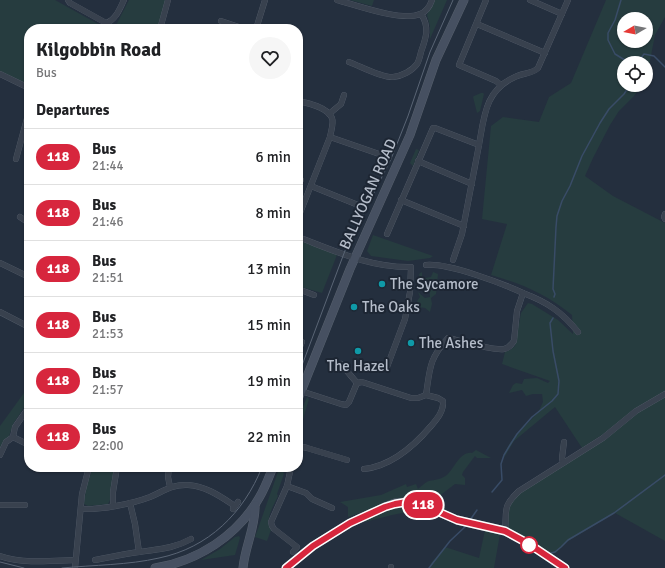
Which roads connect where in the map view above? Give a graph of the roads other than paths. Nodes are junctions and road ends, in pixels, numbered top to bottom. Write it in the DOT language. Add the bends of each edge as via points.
graph roads {
  1 [pos="68,0"];
  2 [pos="124,0"];
  3 [pos="168,0"];
  4 [pos="264,0"];
  5 [pos="337,0"];
  6 [pos="432,0"];
  7 [pos="464,0"];
  8 [pos="486,0"];
  9 [pos="531,0"];
  10 [pos="568,0"];
  11 [pos="421,14"];
  12 [pos="562,14"];
  13 [pos="221,21"];
  14 [pos="161,24"];
  15 [pos="230,24"];
  16 [pos="257,24"];
  17 [pos="476,24"];
  18 [pos="545,53"];
  19 [pos="349,62"];
  20 [pos="0,74"];
  21 [pos="501,85"];
  22 [pos="24,86"];
  23 [pos="344,95"];
  24 [pos="303,103"];
  25 [pos="329,114"];
  26 [pos="24,129"];
  27 [pos="330,137"];
  28 [pos="479,145"];
  29 [pos="382,155"];
  30 [pos="16,159"];
  31 [pos="418,161"];
  32 [pos="472,184"];
  33 [pos="311,186"];
  34 [pos="402,200"];
  35 [pos="358,205"];
  36 [pos="303,206"];
  37 [pos="665,214"];
  38 [pos="20,217"];
  39 [pos="665,219"];
  40 [pos="24,220"];
  41 [pos="464,226"];
  42 [pos="387,234"];
  43 [pos="303,239"];
  44 [pos="355,259"];
  45 [pos="452,260"];
  46 [pos="0,263"];
  47 [pos="426,265"];
  48 [pos="24,275"];
  49 [pos="303,291"];
  50 [pos="523,293"];
  51 [pos="314,295"];
  52 [pos="0,312"];
  53 [pos="24,324"];
  54 [pos="578,332"];
  55 [pos="341,364"];
  56 [pos="387,367"];
  57 [pos="357,383"];
  58 [pos="303,386"];
  59 [pos="303,392"];
  60 [pos="665,394"];
  61 [pos="426,395"];
  62 [pos="24,414"];
  63 [pos="13,437"];
  64 [pos="24,442"];
  65 [pos="564,442"];
  66 [pos="303,447"];
  67 [pos="0,455"];
  68 [pos="347,460"];
  69 [pos="563,463"];
  70 [pos="364,469"];
  71 [pos="89,472"];
  72 [pos="116,472"];
  73 [pos="168,472"];
  74 [pos="271,472"];
  75 [pos="291,472"];
  76 [pos="287,486"];
  77 [pos="170,487"];
  78 [pos="130,503"];
  79 [pos="0,505"];
  80 [pos="25,505"];
  81 [pos="255,505"];
  82 [pos="113,506"];
  83 [pos="236,506"];
  84 [pos="332,508"];
  85 [pos="80,509"];
  86 [pos="243,520"];
  87 [pos="236,528"];
  88 [pos="505,531"];
  89 [pos="251,534"];
  90 [pos="191,539"];
  91 [pos="247,545"];
  92 [pos="295,550"];
  93 [pos="139,552"];
  94 [pos="0,556"];
  95 [pos="75,560"];
  96 [pos="95,560"];
  97 [pos="75,568"];
  98 [pos="155,568"];
  99 [pos="243,568"];
  100 [pos="286,568"];
  101 [pos="565,568"];
  1 -- 2 [label="street" via="106,23 114,19"];
  3 -- 14 [label="street"];
  4 -- 16 [label="street"];
  5 -- 11 [label="street" via="394,15"];
  6 -- 11 [label="street" via="427,10"];
  7 -- 44 [label="street, BALLYOGAN ROAD" via="438,55 410,135"];
  8 -- 17 [label="street"];
  9 -- 12 [label="street"];
  10 -- 12 [label="street"];
  11 -- 19 [label="street" via="426,21 427,34 418,63 411,70 392,77"];
  12 -- 18 [label="street"];
  13 -- 15 [label="street"];
  17 -- 18 [label="street"];
  17 -- 21 [label="street" via="459,66"];
  18 -- 21 [label="street" via="537,69 516,76"];
  20 -- 22 [label="street"];
  21 -- 28 [label="street" via="489,98 486,106"];
  23 -- 25 [label="street" via="341,104"];
  24 -- 25 [label="street"];
  25 -- 27 [label="street" via="332,123"];
  26 -- 30 [label="street"];
  27 -- 29 [label="street"];
  27 -- 33 [label="street"];
  28 -- 31 [label="street" via="434,128"];
  28 -- 32 [label="street"];
  31 -- 32 [label="street"];
  31 -- 34 [label="street"];
  32 -- 41 [label="street"];
  33 -- 35 [label="street"];
  33 -- 36 [label="street"];
  34 -- 41 [label="street"];
  34 -- 42 [label="street"];
  37 -- 39 [label="street"];
  38 -- 40 [label="street"];
  41 -- 45 [label="street"];
  43 -- 44 [label="street"];
  44 -- 56 [label="street" via="391,267 414,266 405,320"];
  44 -- 58 [label="street, BALLYOGAN ROAD"];
  46 -- 48 [label="street"];
  47 -- 50 [label="street" via="440,265 466,272"];
  49 -- 51 [label="street"];
  50 -- 54 [label="street" via="559,312"];
  50 -- 61 [label="street" via="517,311 512,344 503,349 448,338 439,348 429,369"];
  52 -- 53 [label="street"];
  55 -- 57 [label="street"];
  57 -- 59 [label="street" via="346,405"];
  57 -- 61 [label="street" via="367,383 411,398"];
  60 -- 69 [label="street" via="636,411 602,438"];
  61 -- 70 [label="street" via="443,401 443,407 419,440 396,457"];
  62 -- 63 [label="street" via="15,427"];
  63 -- 64 [label="street"];
  63 -- 67 [label="street" via="6,442"];
  65 -- 69 [label="street"];
  66 -- 68 [label="street"];
  69 -- 88 [label="street" via="519,491 510,500 507,504"];
  71 -- 85 [label="street"];
  72 -- 82 [label="street"];
  73 -- 77 [label="street"];
  74 -- 81 [label="street"];
  75 -- 76 [label="street"];
  76 -- 84 [label="street" via="306,493 312,499"];
  76 -- 92 [label="street" via="271,522"];
  77 -- 78 [label="street"];
  77 -- 83 [label="street" via="187,485 203,488"];
  78 -- 82 [label="street"];
  78 -- 93 [label="street"];
  79 -- 80 [label="street"];
  81 -- 86 [label="street"];
  81 -- 89 [label="street" via="256,515"];
  82 -- 85 [label="street"];
  85 -- 95 [label="street"];
  86 -- 87 [label="street"];
  86 -- 89 [label="street"];
  87 -- 91 [label="street" via="244,535"];
  87 -- 98 [label="street" via="205,551 182,561"];
  88 -- 100 [label="street" via="460,520 415,503 395,504 350,523 313,546"];
  88 -- 101 [label="street"];
  89 -- 91 [label="street"];
  90 -- 93 [label="street" via="164,550"];
  91 -- 99 [label="street"];
  93 -- 96 [label="street"];
  94 -- 95 [label="street" via="15,560"];
  95 -- 97 [label="street"];
}
